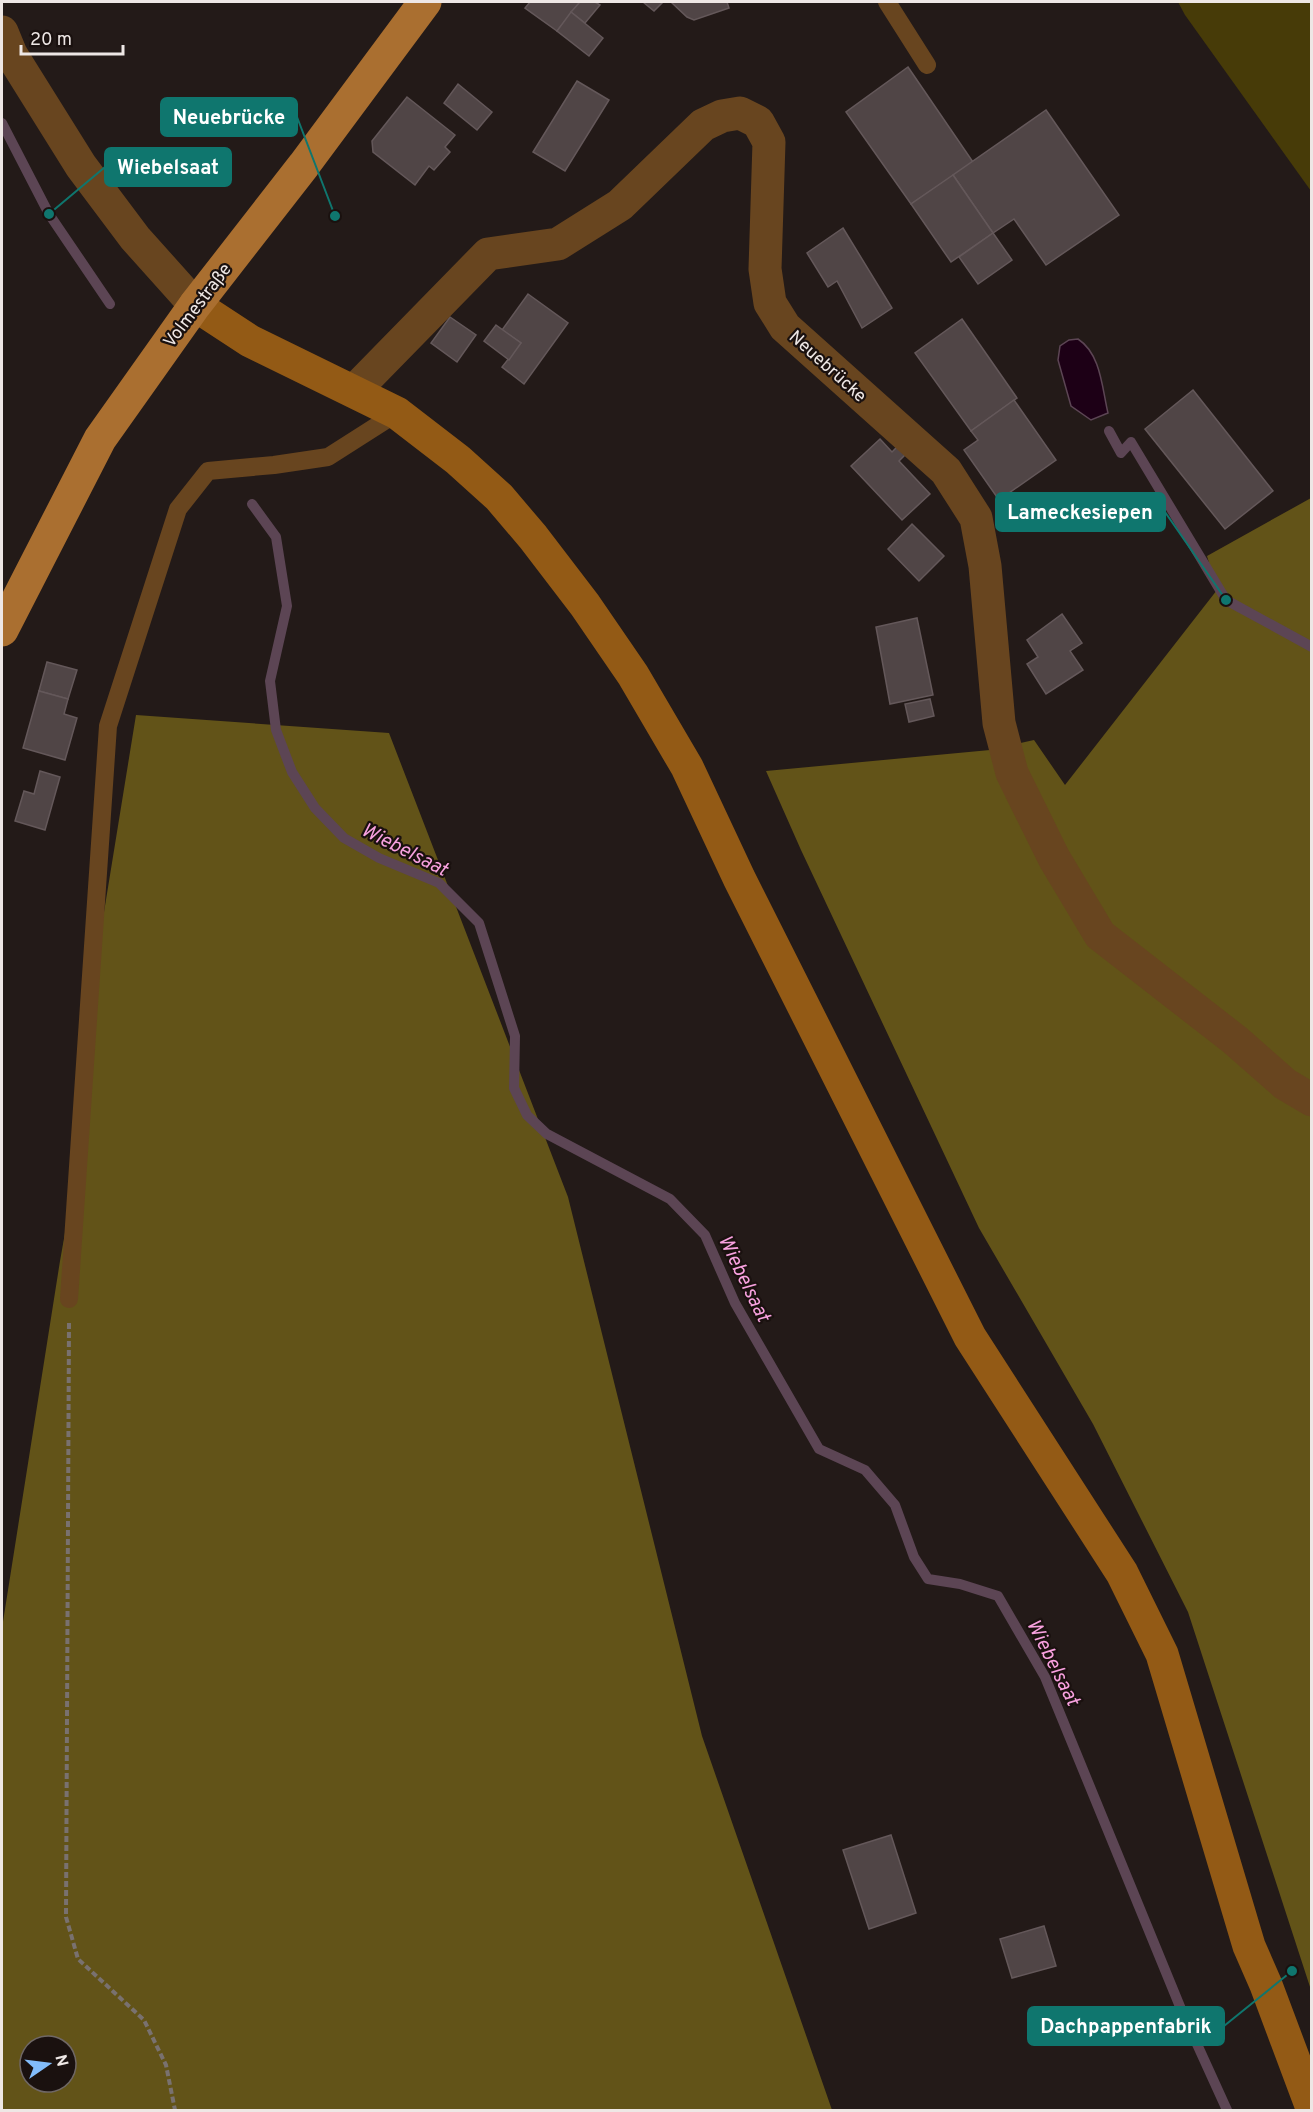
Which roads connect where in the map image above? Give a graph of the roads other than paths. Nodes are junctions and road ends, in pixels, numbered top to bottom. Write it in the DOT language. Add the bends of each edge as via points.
graph roads {
  1 [pos="425,2"];
  2 [pos="887,2"];
  3 [pos="2,32"];
  4 [pos="927,65"];
  5 [pos="195,306"];
  6 [pos="354,391"];
  7 [pos="397,413"];
  8 [pos="2,630"];
  9 [pos="1311,1100"];
  10 [pos="69,1299"];
  11 [pos="1311,2108"];
  1 -- 5 [label="main road, Volmestraße"];
  2 -- 4 [label="lane"];
  3 -- 5 [label="street" via="11,54 81,166 135,238"];
  5 -- 6 [label="main road" via="250,341"];
  5 -- 8 [label="main road, Volmestraße" via="100,439"];
  6 -- 7 [label="main road"];
  6 -- 9 [label="street, Neuebrücke" via="488,254 558,244 620,205 703,125 740,113 758,122 769,142 765,269 770,303 785,327 946,471 976,518 985,566 999,723 1012,773 1054,858 1100,935 1285,1084"];
  7 -- 10 [label="lane" via="328,457 208,471 178,509 108,726"];
  7 -- 11 [label="main road" via="499,497 585,605 633,675 687,767 970,1337 1122,1573 1162,1654 1249,1946"];
}
